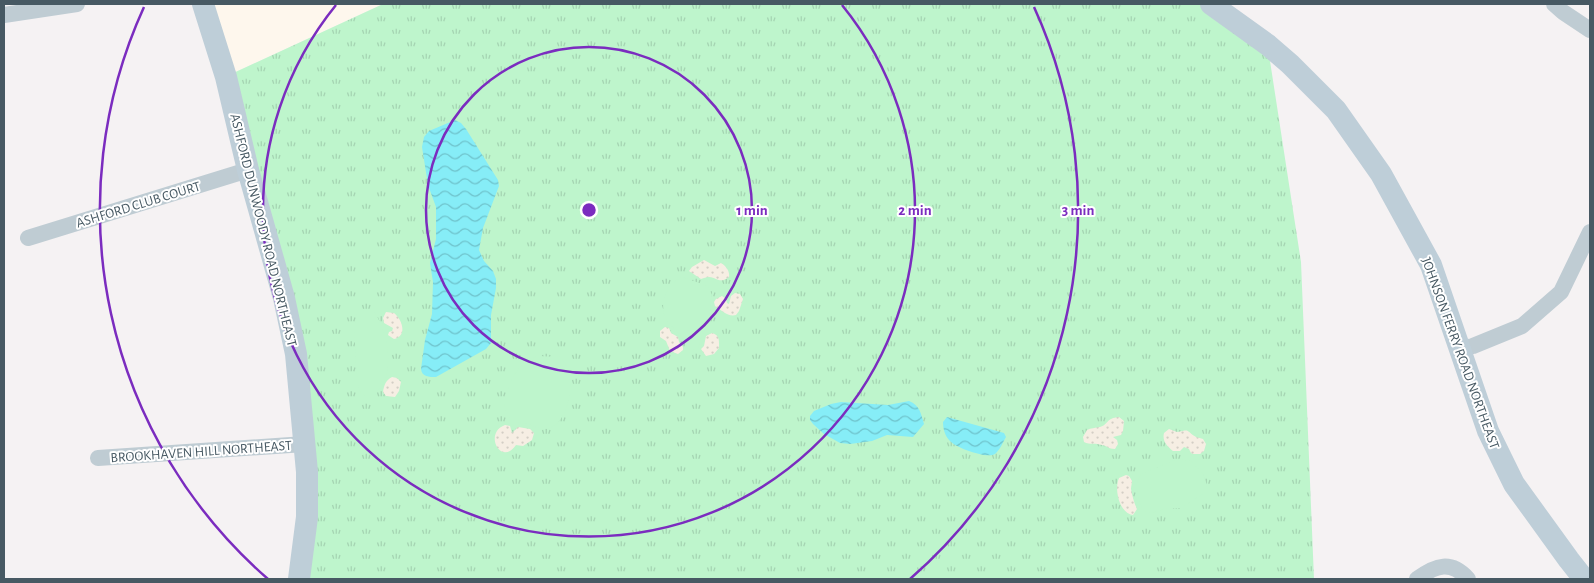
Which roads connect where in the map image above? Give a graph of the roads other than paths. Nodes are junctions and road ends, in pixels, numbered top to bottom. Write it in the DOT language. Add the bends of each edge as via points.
graph roads {
  1 [pos="77,4"];
  2 [pos="203,4"];
  3 [pos="1211,4"];
  4 [pos="1554,4"];
  5 [pos="4,15"];
  6 [pos="1590,30"];
  7 [pos="248,170"];
  8 [pos="1590,232"];
  9 [pos="28,238"];
  10 [pos="1460,349"];
  11 [pos="305,444"];
  12 [pos="98,458"];
  13 [pos="299,579"];
  14 [pos="1417,579"];
  15 [pos="1468,579"];
  16 [pos="1584,579"];
  1 -- 5 [label="street"];
  2 -- 7 [label="main road, ASHFORD DUNWOODY ROAD NORTHEAST" via="226,77"];
  3 -- 10 [label="main road, JOHNSON FERRY ROAD NORTHEAST" via="1268,45 1336,110 1381,174 1431,265"];
  4 -- 6 [label="street"];
  7 -- 9 [label="street, ASHFORD CLUB COURT"];
  7 -- 11 [label="main road, ASHFORD DUNWOODY ROAD NORTHEAST" via="284,298 296,354"];
  8 -- 10 [label="street" via="1561,292 1522,326"];
  10 -- 16 [label="main road, JOHNSON FERRY ROAD NORTHEAST" via="1488,431 1514,484"];
  11 -- 12 [label="street, BROOKHAVEN HILL NORTHEAST"];
  11 -- 13 [label="main road, ASHFORD DUNWOODY ROAD NORTHEAST" via="307,516"];
  14 -- 15 [label="street" via="1442,566 1462,571"];
}
